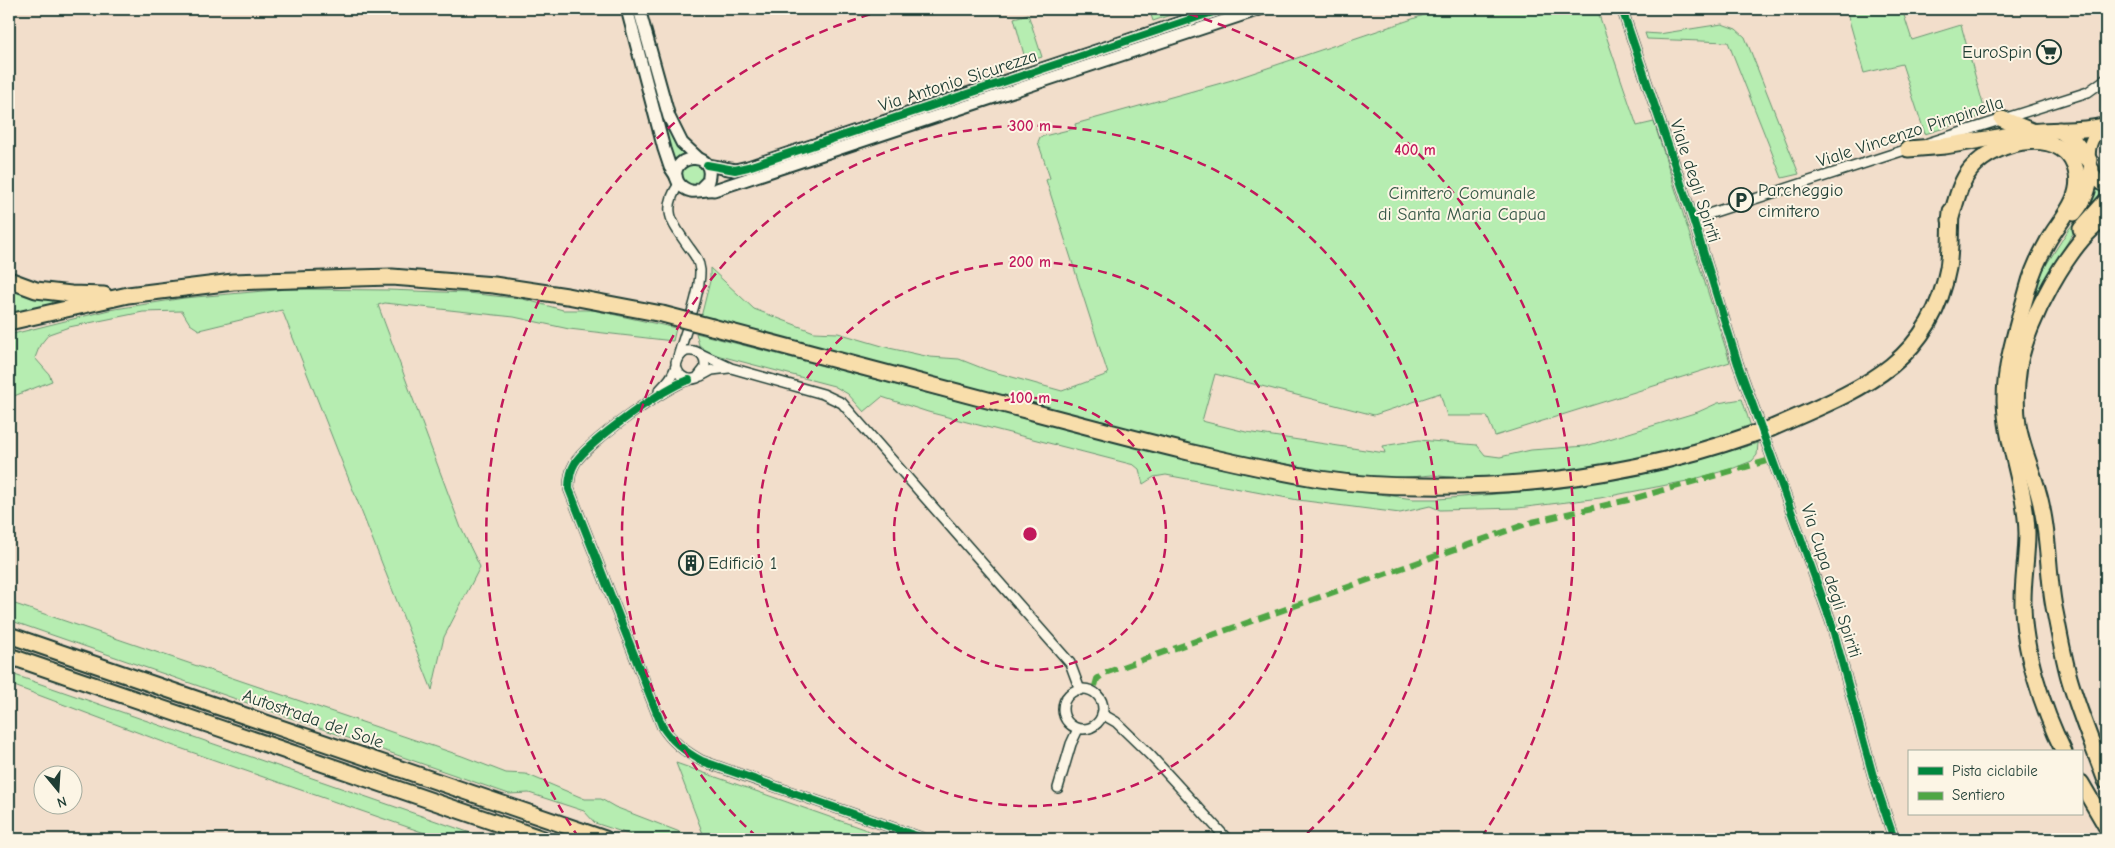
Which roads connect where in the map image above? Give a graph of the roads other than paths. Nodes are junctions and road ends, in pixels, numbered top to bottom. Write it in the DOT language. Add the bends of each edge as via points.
graph roads {
  1 [pos="626,9"];
  2 [pos="639,9"];
  3 [pos="1222,9"];
  4 [pos="1260,9"];
  5 [pos="1622,9"];
  6 [pos="2106,79"];
  7 [pos="2002,119"];
  8 [pos="2104,125"];
  9 [pos="2059,130"];
  10 [pos="2025,133"];
  11 [pos="1908,149"];
  12 [pos="703,162"];
  13 [pos="2090,164"];
  14 [pos="678,180"];
  15 [pos="2106,187"];
  16 [pos="700,189"];
  17 [pos="2106,201"];
  18 [pos="2106,218"];
  19 [pos="1692,219"];
  20 [pos="1950,220"];
  21 [pos="2048,240"];
  22 [pos="2066,260"];
  23 [pos="9,280"];
  24 [pos="128,295"];
  25 [pos="9,322"];
  26 [pos="687,328"];
  27 [pos="698,353"];
  28 [pos="677,360"];
  29 [pos="1738,364"];
  30 [pos="731,368"];
  31 [pos="701,376"];
  32 [pos="689,380"];
  33 [pos="656,396"];
  34 [pos="9,635"];
  35 [pos="9,656"];
  36 [pos="1080,690"];
  37 [pos="1102,714"];
  38 [pos="1078,728"];
  39 [pos="2063,750"];
  40 [pos="2106,781"];
  41 [pos="2082,785"];
  42 [pos="1058,788"];
  43 [pos="2106,826"];
  44 [pos="543,839"];
  45 [pos="605,839"];
  46 [pos="925,839"];
  47 [pos="1227,839"];
  48 [pos="1894,839"];
  1 -- 14 [label="street" via="664,149"];
  2 -- 12 [label="street" via="669,117 682,143"];
  3 -- 12 [label="street, Via Antonio Sicurezza" via="748,167 735,170"];
  4 -- 16 [label="street, Via Antonio Sicurezza" via="714,190"];
  5 -- 19 [label="street, Viale degli Spiriti"];
  6 -- 7 [label="street, Viale Vincenzo Pimpinella" via="2088,92"];
  7 -- 10 [label="highway"];
  7 -- 11 [label="street, Viale Vincenzo Pimpinella"];
  8 -- 9 [label="highway" via="2087,130"];
  8 -- 13 [label="main road" via="2091,141"];
  9 -- 10 [label="highway"];
  9 -- 13 [label="highway" via="2073,140"];
  10 -- 11 [label="highway"];
  10 -- 20 [label="highway" via="1983,149 1961,170 1954,187"];
  11 -- 19 [label="street, Viale Vincenzo Pimpinella"];
  12 -- 14 [label="street" via="693,158 682,161 677,170"];
  12 -- 16 [label="street" via="710,176"];
  13 -- 15 [label="main road" via="2095,177"];
  13 -- 21 [label="highway" via="2087,195"];
  14 -- 16 [label="street, Via Antonio Sicurezza" via="691,191"];
  14 -- 26 [label="street" via="670,201 670,216 696,257 700,270"];
  17 -- 22 [label="highway" via="2079,232"];
  18 -- 22 [label="highway"];
  19 -- 29 [label="street, Viale degli Spiriti"];
  20 -- 21 [label="highway" via="1963,182 1970,169 1982,158 2013,145 2044,142 2059,146 2068,155 2075,168 2078,189"];
  20 -- 24 [label="highway, bridge" via="1948,267 1938,305 1925,330 1904,356 1872,381 1772,428 1724,444 1597,474 1491,486 1389,486 1322,479 1173,448 662,314 494,285 392,277 233,282"];
  21 -- 39 [label="highway" via="2031,274 2006,372 2005,402 2027,532 2024,629 2050,725"];
  22 -- 40 [label="highway" via="2029,330 2016,390 2018,424 2042,509 2054,605 2070,680"];
  23 -- 24 [label="highway" via="36,290"];
  24 -- 25 [label="highway"];
  26 -- 27 [label="street"];
  26 -- 28 [label="street"];
  27 -- 28 [label="street" via="686,351"];
  27 -- 30 [label="street"];
  27 -- 31 [label="street" via="705,363"];
  28 -- 32 [label="street" via="678,372"];
  28 -- 33 [label="street" via="673,374"];
  29 -- 48 [label="street, Via Cupa degli Spiriti" via="1831,622 1873,776"];
  30 -- 31 [label="street" via="712,370"];
  30 -- 36 [label="street" via="823,394 842,403 1070,663"];
  31 -- 32 [label="street"];
  32 -- 33 [label="street"];
  33 -- 46 [label="street" via="580,456 574,464 569,489 662,726 677,745 702,761"];
  34 -- 45 [label="highway, Autostrada del Sole"];
  35 -- 44 [label="highway"];
  36 -- 37 [label="street" via="1098,696"];
  36 -- 38 [label="street" via="1069,696 1063,709 1067,721"];
  37 -- 38 [label="street" via="1090,728"];
  37 -- 47 [label="street" via="1116,722 1151,756"];
  38 -- 42 [label="street"];
  41 -- 43 [label="highway"];
}
